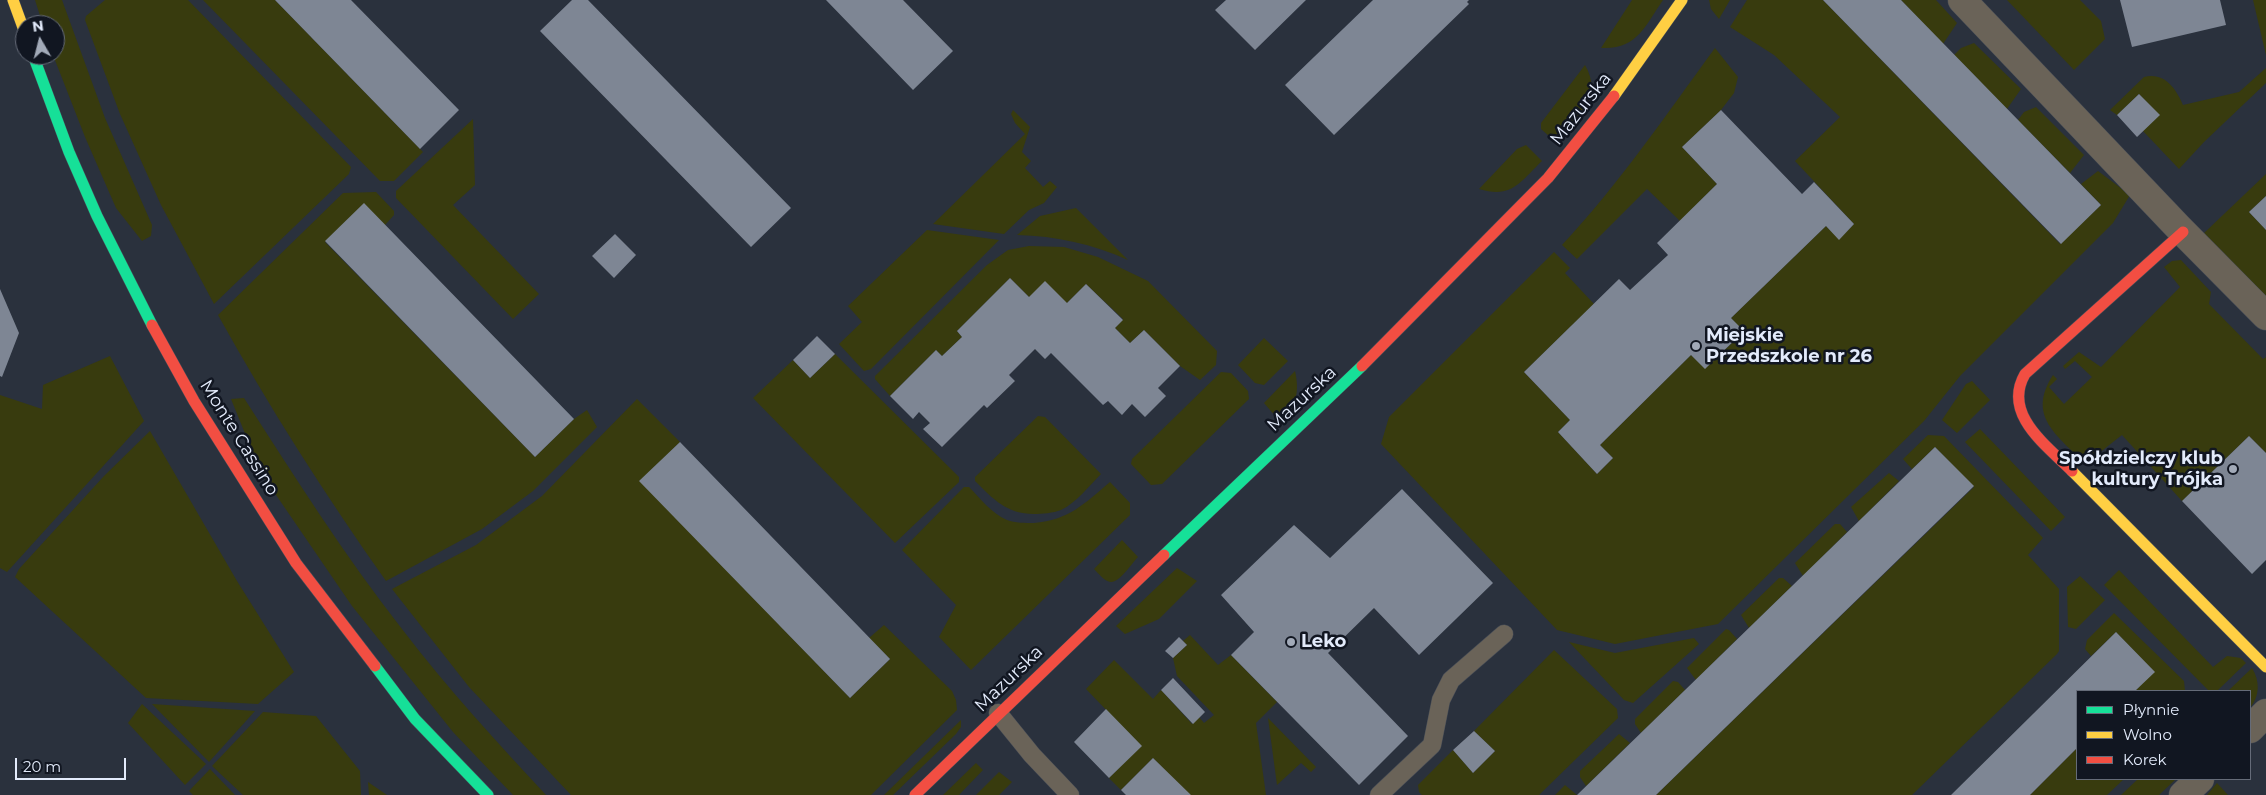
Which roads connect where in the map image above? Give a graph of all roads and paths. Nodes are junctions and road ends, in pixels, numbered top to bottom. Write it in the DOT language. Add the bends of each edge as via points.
graph roads {
  1 [pos="13,0"];
  2 [pos="1682,0"];
  3 [pos="1962,0"];
  4 [pos="18,15"];
  5 [pos="37,65"];
  6 [pos="2183,232"];
  7 [pos="2266,316"];
  8 [pos="1504,634"];
  9 [pos="2266,667"];
  10 [pos="998,713"];
  11 [pos="2266,713"];
  12 [pos="2251,728"];
  13 [pos="2199,780"];
  14 [pos="488,795"];
  15 [pos="915,795"];
  16 [pos="1070,795"];
  17 [pos="1379,795"];
  18 [pos="2183,795"];
  1 -- 4 [label="street"];
  2 -- 10 [label="street, Mazurska" via="1616,94 1548,178 1354,375"];
  3 -- 6 [label="street"];
  5 -- 14 [label="street, Monte Cassino" via="97,216 194,401 296,563 415,719"];
  6 -- 7 [label="street"];
  6 -- 9 [label="street" via="2025,374 2016,394 2018,405 2022,418 2038,437"];
  8 -- 17 [label="lane" via="1451,680 1441,700 1432,745"];
  10 -- 15 [label="street, Mazurska"];
  10 -- 16 [label="lane"];
  11 -- 12 [label="street"];
  13 -- 18 [label="street"];
}
